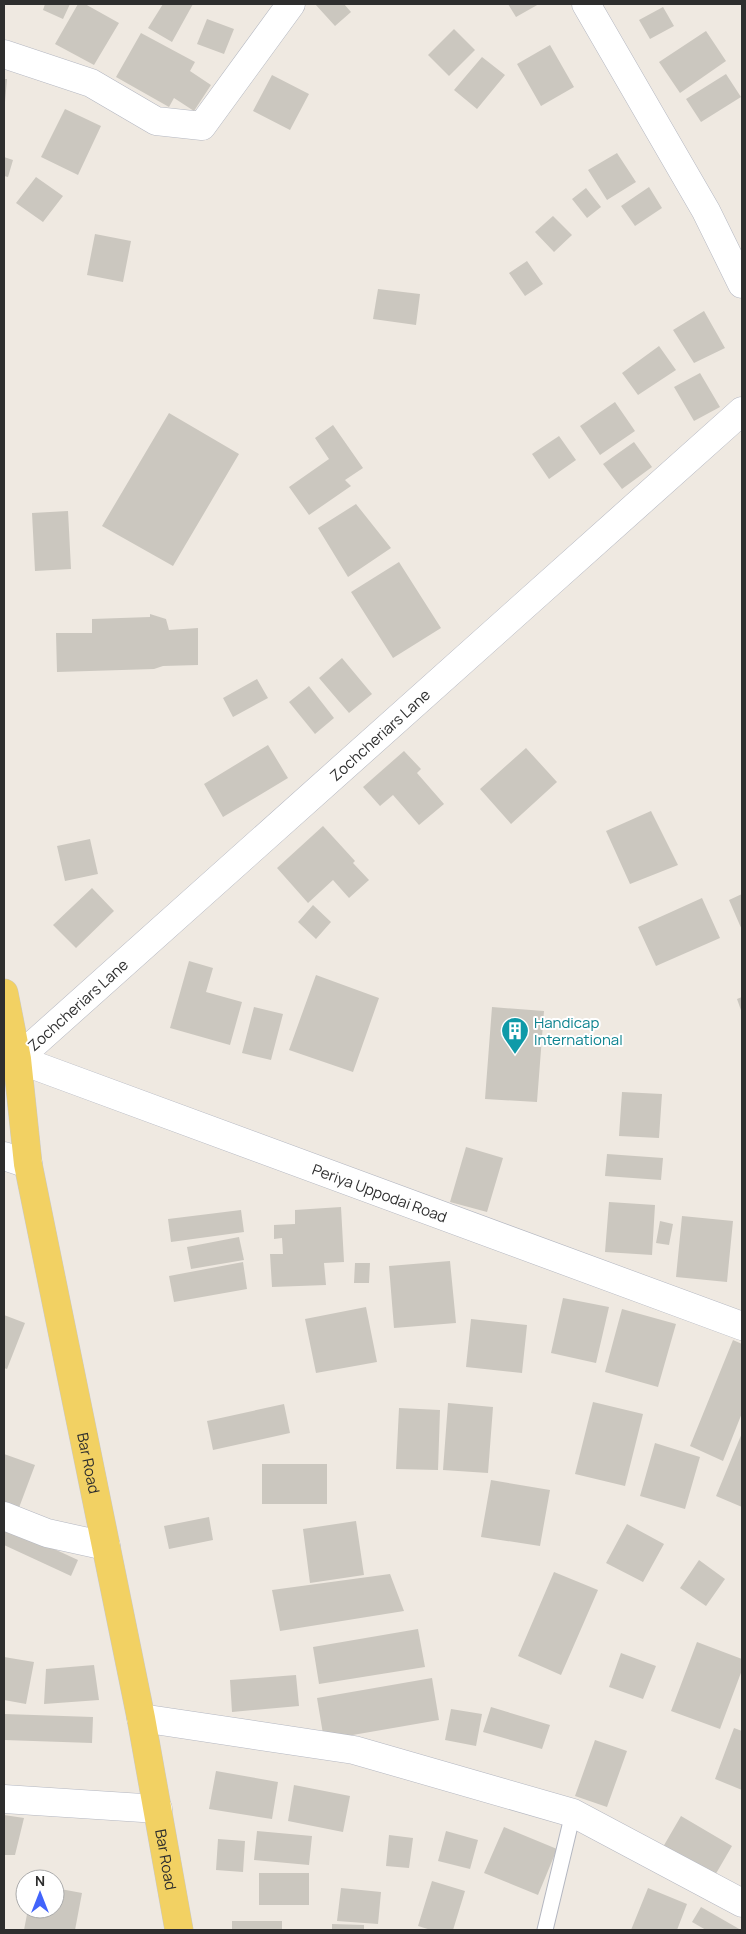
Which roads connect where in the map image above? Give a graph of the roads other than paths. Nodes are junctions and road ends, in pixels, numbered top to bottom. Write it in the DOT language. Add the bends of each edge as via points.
graph roads {
  1 [pos="291,4"];
  2 [pos="586,4"];
  3 [pos="4,54"];
  4 [pos="742,284"];
  5 [pos="742,411"];
  6 [pos="4,993"];
  7 [pos="17,1059"];
  8 [pos="16,1160"];
  9 [pos="742,1326"];
  10 [pos="4,1516"];
  11 [pos="106,1546"];
  12 [pos="142,1718"];
  13 [pos="4,1799"];
  14 [pos="158,1809"];
  15 [pos="573,1813"];
  16 [pos="741,1899"];
  17 [pos="179,1930"];
  18 [pos="544,1930"];
  1 -- 3 [label="street" via="202,126 156,121 91,83"];
  2 -- 4 [label="street" via="706,211"];
  5 -- 7 [label="street, Zochcheriars Lane"];
  6 -- 7 [label="main road, Bar Road"];
  7 -- 8 [label="main road, Bar Road"];
  7 -- 9 [label="street, Periya Uppodai Road"];
  8 -- 11 [label="main road, Bar Road"];
  10 -- 11 [label="street" via="47,1533"];
  11 -- 12 [label="main road, Bar Road"];
  12 -- 14 [label="main road, Bar Road"];
  12 -- 15 [label="street" via="354,1750"];
  13 -- 14 [label="street"];
  14 -- 17 [label="main road, Bar Road"];
  15 -- 16 [label="street"];
  15 -- 18 [label="lane"];
}
